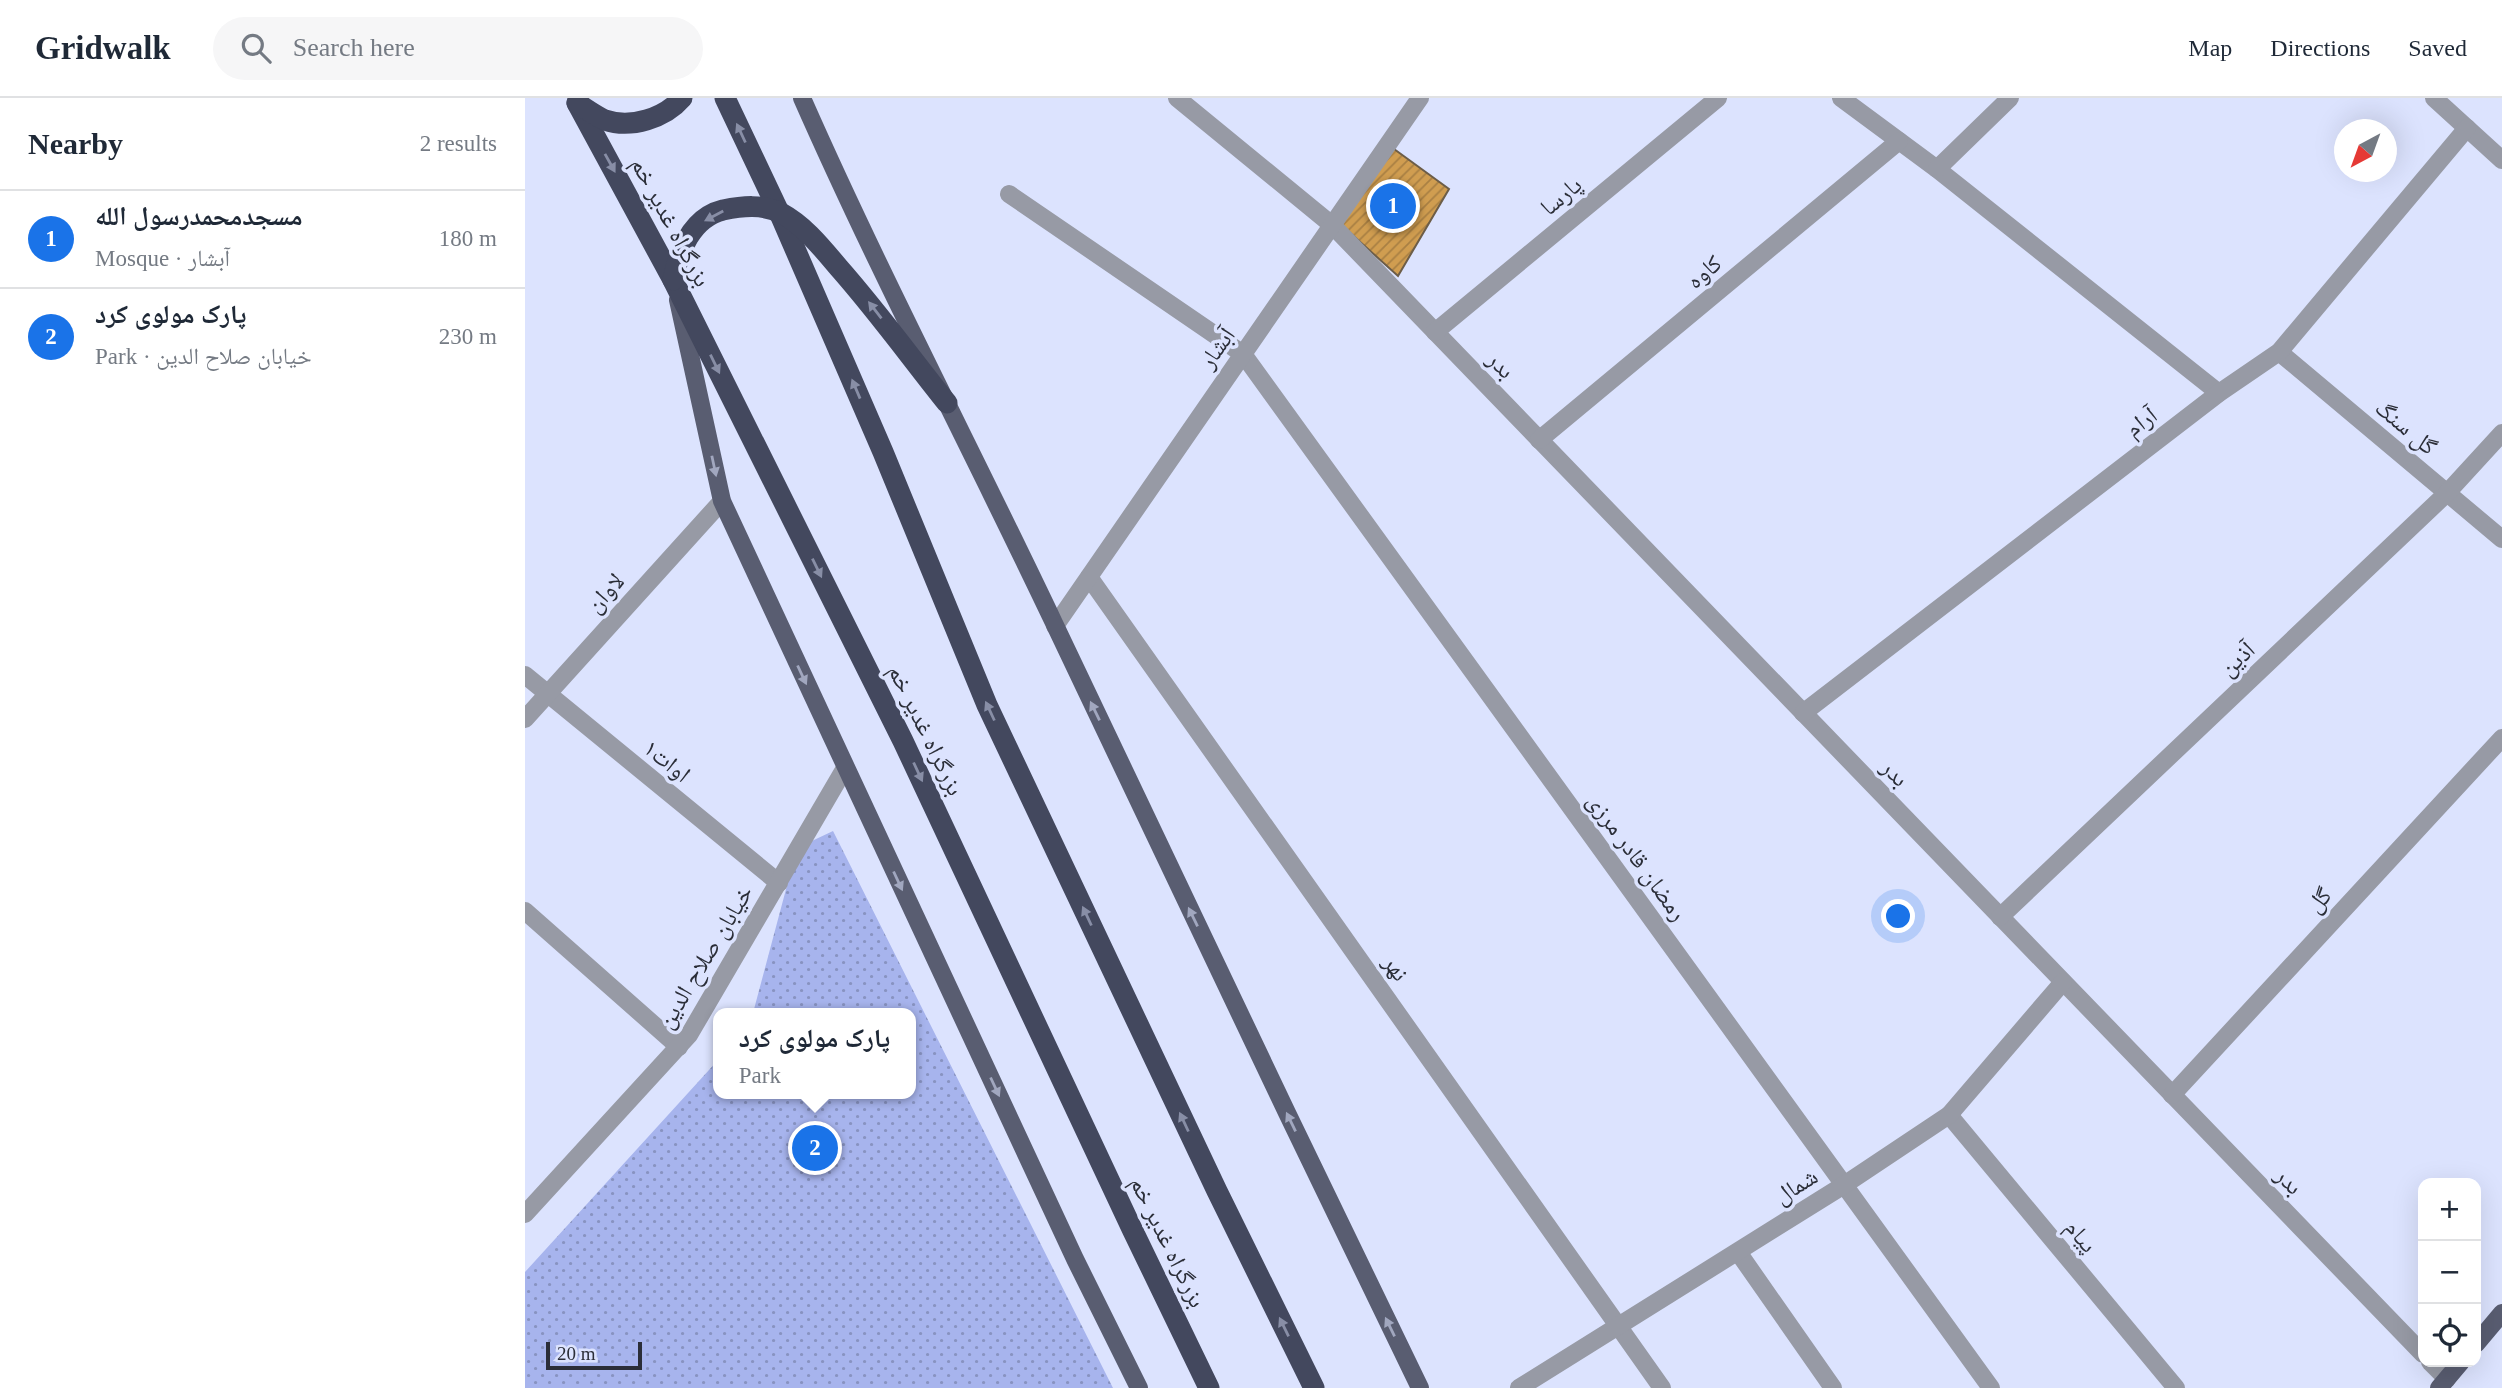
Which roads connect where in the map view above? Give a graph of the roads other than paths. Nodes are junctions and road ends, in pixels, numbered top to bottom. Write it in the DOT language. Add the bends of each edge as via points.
graph roads {
  1 [pos="681,98"];
  2 [pos="725,98"];
  3 [pos="802,98"];
  4 [pos="1177,98"];
  5 [pos="1420,98"];
  6 [pos="1718,98"];
  7 [pos="1841,98"];
  8 [pos="2010,98"];
  9 [pos="2434,98"];
  10 [pos="575,101"];
  11 [pos="2467,128"];
  12 [pos="1899,141"];
  13 [pos="2502,160"];
  14 [pos="1937,169"];
  15 [pos="1009,194"];
  16 [pos="779,212"];
  17 [pos="1332,225"];
  18 [pos="673,280"];
  19 [pos="1435,332"];
  20 [pos="2279,352"];
  21 [pos="1243,354"];
  22 [pos="2219,393"];
  23 [pos="947,403"];
  24 [pos="2502,433"];
  25 [pos="1539,440"];
  26 [pos="2447,493"];
  27 [pos="722,501"];
  28 [pos="2502,539"];
  29 [pos="1089,577"];
  30 [pos="1055,626"];
  31 [pos="525,675"];
  32 [pos="547,695"];
  33 [pos="1803,713"];
  34 [pos="525,719"];
  35 [pos="2502,738"];
  36 [pos="845,768"];
  37 [pos="779,883"];
  38 [pos="525,911"];
  39 [pos="2000,917"];
  40 [pos="2063,982"];
  41 [pos="679,1047"];
  42 [pos="2172,1095"];
  43 [pos="1949,1115"];
  44 [pos="1844,1185"];
  45 [pos="525,1214"];
  46 [pos="1738,1252"];
  47 [pos="2502,1313"];
  48 [pos="1618,1326"];
  49 [pos="2481,1338"];
  50 [pos="2418,1349"];
  51 [pos="2433,1367"];
  52 [pos="2456,1367"];
  53 [pos="2442,1383"];
  54 [pos="1139,1388"];
  55 [pos="1209,1388"];
  56 [pos="1314,1388"];
  57 [pos="1420,1388"];
  58 [pos="1519,1388"];
  59 [pos="1663,1388"];
  60 [pos="1833,1388"];
  61 [pos="1991,1388"];
  62 [pos="2176,1388"];
  1 -- 10 [label="highway" via="673,109 641,123 607,120"];
  16 -- 2 [label="highway, one-way"];
  3 -- 23 [label="main road"];
  4 -- 17 [label="street, بدر"];
  5 -- 17 [label="street, آبشار"];
  6 -- 19 [label="street, پارسا"];
  7 -- 12 [label="street"];
  8 -- 14 [label="street"];
  9 -- 11 [label="street"];
  10 -- 18 [label="highway, بزرگراه غدیر خم, one-way"];
  11 -- 13 [label="street"];
  11 -- 20 [label="street, آرام"];
  12 -- 14 [label="street"];
  12 -- 25 [label="street, کاوه"];
  14 -- 22 [label="street"];
  15 -- 21 [label="street, رمضان قادر مرزی"];
  16 -- 18 [label="highway, one-way" via="747,205 715,212 689,233"];
  23 -- 16 [label="highway, one-way" via="808,232"];
  56 -- 16 [label="highway, one-way" via="987,705"];
  17 -- 19 [label="street, بدر"];
  17 -- 21 [label="street, آبشار"];
  18 -- 27 [label="main road, one-way"];
  18 -- 55 [label="highway, بزرگراه غدیر خم, one-way" via="903,741"];
  19 -- 25 [label="street, بدر"];
  20 -- 22 [label="street, آرام"];
  20 -- 26 [label="street, گل سنگ"];
  21 -- 29 [label="street, آبشار"];
  21 -- 44 [label="street, رمضان قادر مرزی"];
  22 -- 33 [label="street, آرام"];
  23 -- 30 [label="main road"];
  24 -- 26 [label="street, آذین"];
  25 -- 33 [label="street, بدر"];
  26 -- 28 [label="street, گل سنگ"];
  26 -- 39 [label="street, آذین"];
  27 -- 32 [label="street, لاوان"];
  27 -- 36 [label="main road, one-way"];
  29 -- 30 [label="street, آبشار"];
  29 -- 48 [label="street, نهر"];
  57 -- 30 [label="main road, one-way"];
  31 -- 32 [label="street, اوات۱"];
  32 -- 34 [label="street, لاوان"];
  32 -- 37 [label="street, اوات۱"];
  33 -- 39 [label="street, بدر"];
  35 -- 42 [label="street, گل"];
  36 -- 37 [label="street, خیابان صلاح الدین"];
  36 -- 54 [label="main road, one-way"];
  37 -- 41 [label="street, خیابان صلاح الدین"];
  38 -- 41 [label="street"];
  39 -- 40 [label="street, بدر"];
  40 -- 42 [label="street, بدر"];
  40 -- 43 [label="street, شمال"];
  41 -- 45 [label="street, خیابان صلاح الدین"];
  42 -- 50 [label="street, بدر"];
  43 -- 44 [label="street, شمال"];
  43 -- 62 [label="street, پیام"];
  44 -- 46 [label="street, شمال"];
  44 -- 61 [label="street, رمضان قادر مرزی"];
  46 -- 48 [label="street, شمال"];
  46 -- 60 [label="street"];
  47 -- 49 [label="main road"];
  48 -- 58 [label="street, شمال"];
  48 -- 59 [label="street, نهر"];
  51 -- 53 [label="street"];
  52 -- 53 [label="main road"];
}
